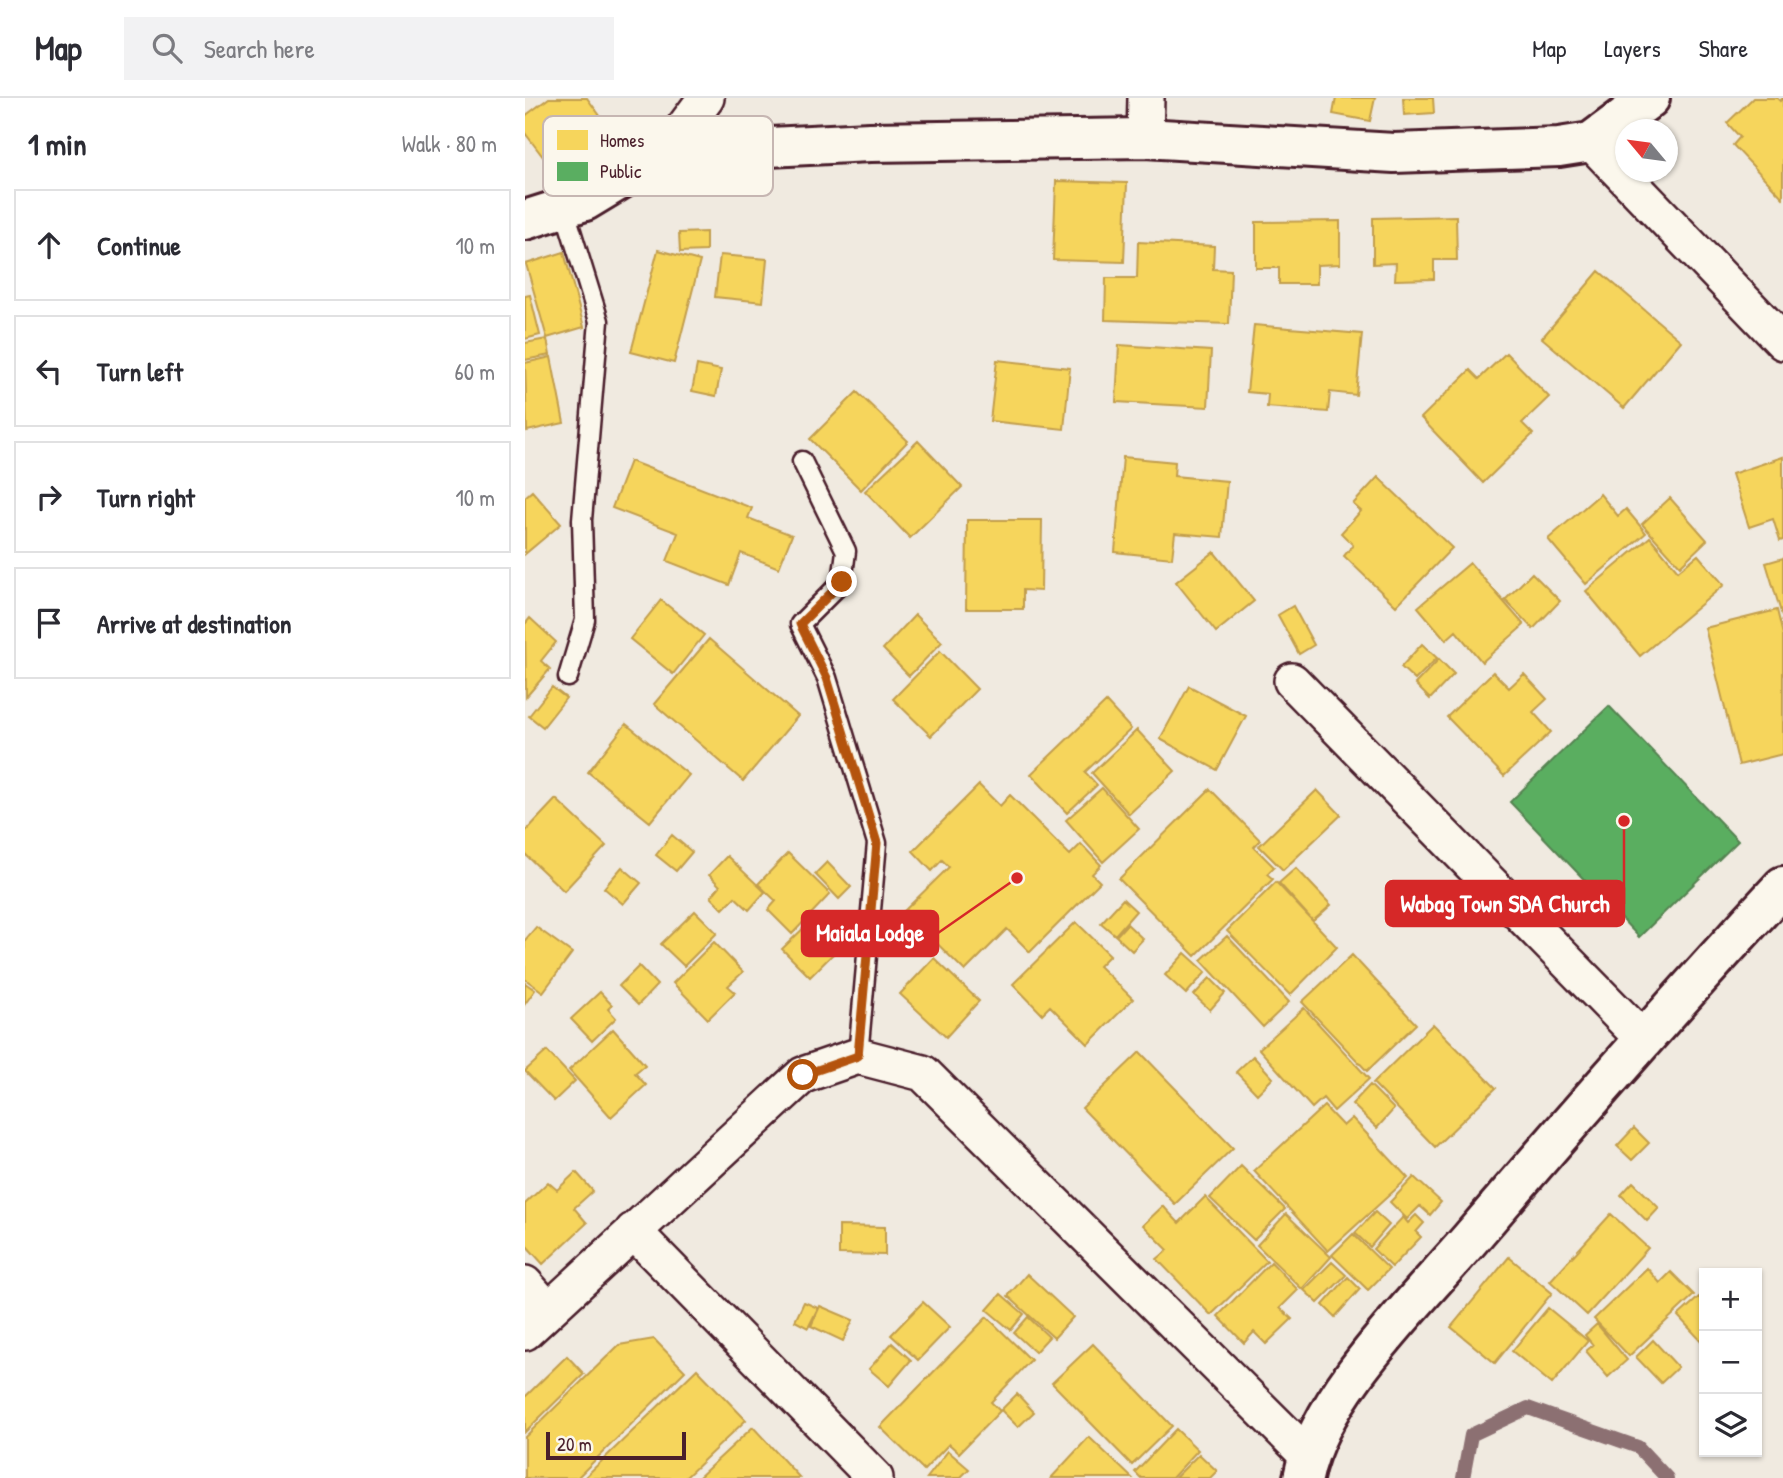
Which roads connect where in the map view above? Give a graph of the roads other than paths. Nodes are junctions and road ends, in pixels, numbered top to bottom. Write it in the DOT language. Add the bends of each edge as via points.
graph roads {
  1 [pos="706,98"];
  2 [pos="1146,98"];
  3 [pos="1650,98"];
  4 [pos="693,116"];
  5 [pos="1145,138"];
  6 [pos="1591,142"];
  7 [pos="773,147"];
  8 [pos="593,196"];
  9 [pos="564,208"];
  10 [pos="525,220"];
  11 [pos="1783,342"];
  12 [pos="802,461"];
  13 [pos="568,677"];
  14 [pos="1292,681"];
  15 [pos="1783,886"];
  16 [pos="1642,1038"];
  17 [pos="858,1056"];
  18 [pos="633,1231"];
  19 [pos="525,1284"];
  20 [pos="537,1321"];
  21 [pos="1305,1467"];
  22 [pos="875,1478"];
  1 -- 4 [label="street"];
  2 -- 5 [label="street"];
  3 -- 6 [label="street"];
  5 -- 6 [label="street" via="1394,153"];
  5 -- 7 [label="street"];
  6 -- 11 [label="street"];
  8 -- 9 [label="street"];
  9 -- 10 [label="street"];
  9 -- 13 [label="lane" via="599,321 582,520 585,620"];
  12 -- 17 [label="lane" via="846,551 842,582 800,624 827,678 877,843"];
  14 -- 16 [label="street"];
  15 -- 16 [label="street"];
  16 -- 21 [label="street" via="1350,1379"];
  17 -- 18 [label="street" via="803,1075"];
  17 -- 21 [label="street" via="923,1073"];
  18 -- 20 [label="street"];
  18 -- 22 [label="street"];
  19 -- 20 [label="street"];
}
